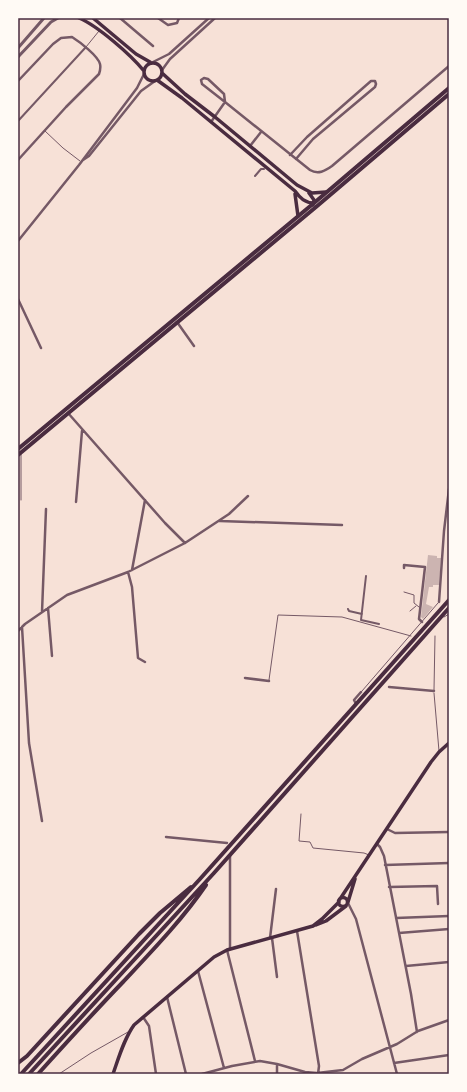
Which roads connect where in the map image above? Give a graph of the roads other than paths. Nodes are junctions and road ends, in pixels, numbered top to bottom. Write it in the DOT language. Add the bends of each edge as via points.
graph roads {
  1 [pos="44,18"];
  2 [pos="58,18"];
  3 [pos="79,18"];
  4 [pos="93,18"];
  5 [pos="120,18"];
  6 [pos="158,18"];
  7 [pos="179,18"];
  8 [pos="209,18"];
  9 [pos="215,18"];
  10 [pos="99,31"];
  11 [pos="153,46"];
  12 [pos="86,47"];
  13 [pos="18,48"];
  14 [pos="18,57"];
  15 [pos="152,62"];
  16 [pos="449,66"];
  17 [pos="144,72"];
  18 [pos="162,72"];
  19 [pos="18,81"];
  20 [pos="156,81"];
  21 [pos="449,88"];
  22 [pos="449,94"];
  23 [pos="225,102"];
  24 [pos="215,116"];
  25 [pos="18,121"];
  26 [pos="211,122"];
  27 [pos="44,130"];
  28 [pos="261,132"];
  29 [pos="250,146"];
  30 [pos="290,154"];
  31 [pos="296,159"];
  32 [pos="18,160"];
  33 [pos="82,162"];
  34 [pos="261,168"];
  35 [pos="255,176"];
  36 [pos="295,191"];
  37 [pos="308,192"];
  38 [pos="326,192"];
  39 [pos="315,206"];
  40 [pos="298,216"];
  41 [pos="18,241"];
  42 [pos="18,299"];
  43 [pos="175,320"];
  44 [pos="194,346"];
  45 [pos="41,348"];
  46 [pos="68,414"];
  47 [pos="82,431"];
  48 [pos="19,451"];
  49 [pos="449,489"];
  50 [pos="248,496"];
  51 [pos="21,500"];
  52 [pos="145,500"];
  53 [pos="76,502"];
  54 [pos="46,509"];
  55 [pos="220,521"];
  56 [pos="342,525"];
  57 [pos="185,543"];
  58 [pos="404,568"];
  59 [pos="132,570"];
  60 [pos="128,572"];
  61 [pos="366,576"];
  62 [pos="404,592"];
  63 [pos="449,600"];
  64 [pos="439,602"];
  65 [pos="417,606"];
  66 [pos="48,608"];
  67 [pos="421,608"];
  68 [pos="449,608"];
  69 [pos="348,609"];
  70 [pos="410,611"];
  71 [pos="42,613"];
  72 [pos="362,614"];
  73 [pos="449,614"];
  74 [pos="440,618"];
  75 [pos="422,622"];
  76 [pos="379,624"];
  77 [pos="22,627"];
  78 [pos="18,630"];
  79 [pos="411,636"];
  80 [pos="435,636"];
  81 [pos="52,656"];
  82 [pos="145,662"];
  83 [pos="246,678"];
  84 [pos="269,680"];
  85 [pos="389,687"];
  86 [pos="434,691"];
  87 [pos="362,692"];
  88 [pos="356,704"];
  89 [pos="449,743"];
  90 [pos="439,752"];
  91 [pos="301,814"];
  92 [pos="42,821"];
  93 [pos="387,829"];
  94 [pos="449,832"];
  95 [pos="166,837"];
  96 [pos="227,843"];
  97 [pos="377,844"];
  98 [pos="230,855"];
  99 [pos="370,855"];
  100 [pos="449,863"];
  101 [pos="385,865"];
  102 [pos="214,873"];
  103 [pos="357,874"];
  104 [pos="200,879"];
  105 [pos="389,887"];
  106 [pos="276,889"];
  107 [pos="339,901"];
  108 [pos="347,904"];
  109 [pos="438,904"];
  110 [pos="449,916"];
  111 [pos="396,918"];
  112 [pos="313,926"];
  113 [pos="449,929"];
  114 [pos="297,931"];
  115 [pos="399,933"];
  116 [pos="271,938"];
  117 [pos="229,950"];
  118 [pos="449,962"];
  119 [pos="406,966"];
  120 [pos="198,971"];
  121 [pos="277,978"];
  122 [pos="167,998"];
  123 [pos="143,1017"];
  124 [pos="449,1020"];
  125 [pos="129,1032"];
  126 [pos="417,1032"];
  127 [pos="389,1047"];
  128 [pos="449,1055"];
  129 [pos="255,1062"];
  130 [pos="18,1063"];
  131 [pos="394,1063"];
  132 [pos="277,1064"];
  133 [pos="224,1068"];
  134 [pos="21,1074"];
  135 [pos="29,1074"];
  136 [pos="38,1074"];
  137 [pos="59,1074"];
  138 [pos="113,1074"];
  139 [pos="156,1074"];
  140 [pos="186,1074"];
  141 [pos="202,1074"];
  142 [pos="277,1074"];
  143 [pos="317,1074"];
  144 [pos="397,1074"];
  1 -- 13 [label="street"];
  2 -- 14 [label="street" via="51,22"];
  3 -- 10 [label="main road"];
  4 -- 15 [label="main road" via="136,54"];
  5 -- 11 [label="street"];
  6 -- 7 [label="street" via="168,25 177,23"];
  8 -- 15 [label="street" via="169,54"];
  9 -- 18 [label="street" via="170,59"];
  10 -- 12 [label="lane"];
  10 -- 17 [label="main road" via="134,59"];
  12 -- 19 [label="street" via="72,37 61,38 52,44"];
  12 -- 25 [label="street"];
  12 -- 27 [label="street" via="100,62 99,74"];
  15 -- 17 [label="main road" via="146,66"];
  15 -- 18 [label="main road" via="159,64"];
  16 -- 31 [label="street" via="327,169 313,172"];
  17 -- 20 [label="main road" via="149,80"];
  17 -- 33 [label="street" via="137,88"];
  18 -- 20 [label="main road"];
  18 -- 24 [label="main road" via="185,94"];
  20 -- 26 [label="main road"];
  20 -- 33 [label="street" via="141,91"];
  21 -- 38 [label="main road"];
  22 -- 39 [label="main road"];
  23 -- 23 [label="street" via="223,92 208,79 202,78 202,84"];
  23 -- 24 [label="street"];
  23 -- 28 [label="street"];
  24 -- 26 [label="street"];
  24 -- 29 [label="main road"];
  26 -- 36 [label="main road"];
  27 -- 32 [label="street"];
  27 -- 33 [label="lane"];
  28 -- 29 [label="street"];
  28 -- 30 [label="street"];
  29 -- 37 [label="main road" via="297,186"];
  30 -- 31 [label="street"];
  30 -- 31 [label="street" via="371,81 375,81 375,87 313,139"];
  33 -- 41 [label="street"];
  34 -- 35 [label="street"];
  36 -- 39 [label="main road" via="305,202"];
  36 -- 40 [label="main road"];
  37 -- 38 [label="main road"];
  37 -- 39 [label="main road"];
  38 -- 39 [label="main road"];
  39 -- 40 [label="main road"];
  39 -- 43 [label="main road"];
  40 -- 43 [label="main road"];
  42 -- 45 [label="street"];
  43 -- 44 [label="street"];
  43 -- 46 [label="main road"];
  43 -- 48 [label="main road"];
  46 -- 47 [label="street"];
  46 -- 48 [label="main road"];
  47 -- 52 [label="street"];
  47 -- 53 [label="street"];
  48 -- 51 [label="lane"];
  49 -- 64 [label="street"];
  50 -- 55 [label="street"];
  52 -- 57 [label="street"];
  52 -- 59 [label="street"];
  54 -- 71 [label="street"];
  55 -- 56 [label="street"];
  55 -- 57 [label="street"];
  57 -- 59 [label="street"];
  58 -- 67 [label="street" via="404,565 425,567"];
  59 -- 60 [label="street"];
  60 -- 66 [label="street" via="74,592"];
  60 -- 82 [label="street" via="132,587 138,658"];
  61 -- 72 [label="street"];
  62 -- 65 [label="lane" via="414,595 414,603"];
  63 -- 88 [label="main road"];
  64 -- 75 [label="lane"];
  65 -- 67 [label="lane"];
  65 -- 70 [label="lane"];
  66 -- 71 [label="street"];
  66 -- 81 [label="street"];
  67 -- 75 [label="street" via="419,620"];
  68 -- 74 [label="main road"];
  69 -- 72 [label="street"];
  71 -- 77 [label="street"];
  72 -- 76 [label="street" via="361,620"];
  73 -- 74 [label="lane"];
  74 -- 98 [label="main road"];
  75 -- 79 [label="lane"];
  77 -- 78 [label="street"];
  77 -- 92 [label="street" via="29,743"];
  79 -- 84 [label="lane" via="342,617 278,615"];
  79 -- 87 [label="lane"];
  80 -- 86 [label="lane"];
  83 -- 84 [label="street"];
  85 -- 86 [label="street"];
  86 -- 90 [label="lane"];
  87 -- 88 [label="street" via="354,700"];
  88 -- 104 [label="main road"];
  89 -- 90 [label="main road"];
  90 -- 93 [label="main road"];
  91 -- 99 [label="lane" via="299,840 310,842 313,848"];
  93 -- 94 [label="street" via="395,833"];
  93 -- 97 [label="main road"];
  95 -- 96 [label="street"];
  97 -- 99 [label="main road"];
  97 -- 101 [label="street" via="383,852"];
  98 -- 102 [label="main road"];
  98 -- 117 [label="street"];
  99 -- 103 [label="main road"];
  100 -- 101 [label="street"];
  101 -- 105 [label="street"];
  102 -- 135 [label="main road"];
  102 -- 136 [label="main road" via="191,907 167,935"];
  103 -- 107 [label="main road"];
  103 -- 108 [label="main road"];
  104 -- 130 [label="main road" via="160,913"];
  104 -- 134 [label="main road"];
  105 -- 109 [label="street" via="437,886"];
  105 -- 111 [label="street"];
  106 -- 116 [label="street"];
  107 -- 108 [label="main road" via="342,907"];
  107 -- 108 [label="main road" via="345,898"];
  107 -- 112 [label="main road"];
  108 -- 112 [label="main road" via="326,921"];
  108 -- 127 [label="street" via="356,919"];
  110 -- 111 [label="street"];
  111 -- 115 [label="street"];
  112 -- 114 [label="main road"];
  113 -- 115 [label="street"];
  114 -- 116 [label="main road"];
  114 -- 143 [label="street" via="319,1066"];
  115 -- 119 [label="street"];
  116 -- 117 [label="main road"];
  116 -- 121 [label="street"];
  117 -- 120 [label="main road" via="214,957"];
  117 -- 129 [label="street"];
  118 -- 119 [label="street"];
  119 -- 126 [label="street"];
  120 -- 122 [label="main road"];
  120 -- 133 [label="street"];
  122 -- 123 [label="main road"];
  122 -- 140 [label="street"];
  123 -- 125 [label="main road"];
  123 -- 139 [label="street" via="149,1026"];
  124 -- 126 [label="street"];
  125 -- 137 [label="lane"];
  125 -- 138 [label="main road"];
  126 -- 127 [label="street"];
  127 -- 131 [label="street"];
  127 -- 143 [label="street" via="342,1070"];
  128 -- 131 [label="street"];
  129 -- 132 [label="street"];
  129 -- 133 [label="street"];
  131 -- 144 [label="street"];
  132 -- 142 [label="street"];
  132 -- 143 [label="street"];
  133 -- 141 [label="street"];
}
